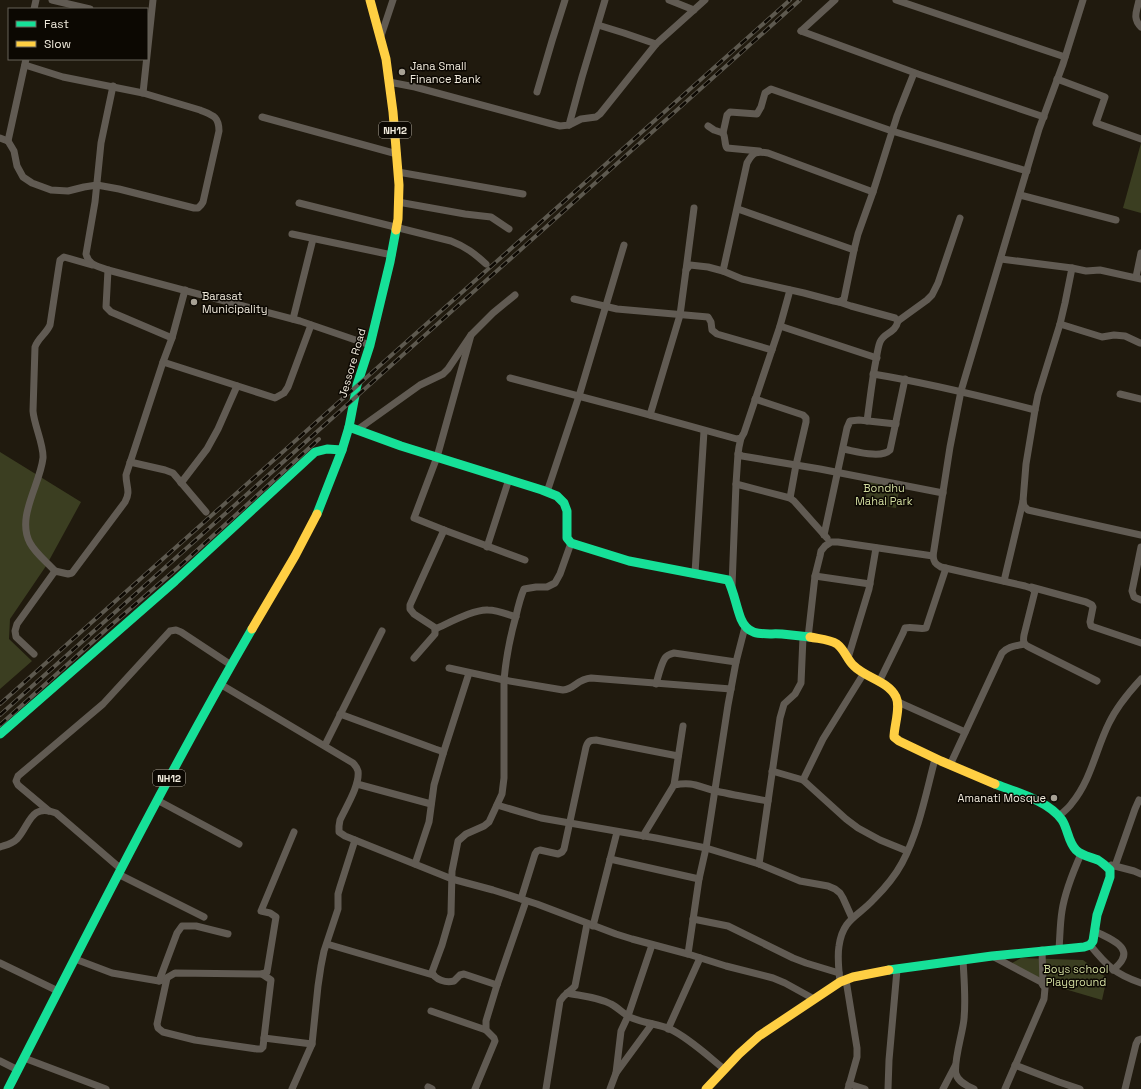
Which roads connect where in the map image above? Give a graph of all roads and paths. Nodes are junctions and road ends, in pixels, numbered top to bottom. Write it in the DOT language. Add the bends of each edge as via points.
graph roads {
  1 [pos="52,0"];
  2 [pos="153,0"];
  3 [pos="370,0"];
  4 [pos="393,0"];
  5 [pos="565,0"];
  6 [pos="605,0"];
  7 [pos="669,0"];
  8 [pos="705,0"];
  9 [pos="835,0"];
  10 [pos="896,0"];
  11 [pos="1084,0"];
  12 [pos="1139,0"];
  13 [pos="86,8"];
  14 [pos="694,10"];
  15 [pos="149,23"];
  16 [pos="598,25"];
  17 [pos="1141,27"];
  18 [pos="148,35"];
  19 [pos="381,38"];
  20 [pos="656,44"];
  21 [pos="1065,58"];
  22 [pos="146,60"];
  23 [pos="25,62"];
  24 [pos="914,73"];
  25 [pos="1058,79"];
  26 [pos="389,82"];
  27 [pos="113,86"];
  28 [pos="537,92"];
  29 [pos="143,93"];
  30 [pos="262,117"];
  31 [pos="1044,117"];
  32 [pos="569,125"];
  33 [pos="708,126"];
  34 [pos="892,131"];
  35 [pos="723,133"];
  36 [pos="0,138"];
  37 [pos="1141,139"];
  38 [pos="8,141"];
  39 [pos="759,151"];
  40 [pos="397,154"];
  41 [pos="1027,171"];
  42 [pos="398,172"];
  43 [pos="97,185"];
  44 [pos="873,192"];
  45 [pos="523,194"];
  46 [pos="1020,195"];
  47 [pos="398,202"];
  48 [pos="299,203"];
  49 [pos="694,208"];
  50 [pos="738,210"];
  51 [pos="960,218"];
  52 [pos="1116,220"];
  53 [pos="396,228"];
  54 [pos="509,229"];
  55 [pos="292,234"];
  56 [pos="313,239"];
  57 [pos="624,245"];
  58 [pos="854,250"];
  59 [pos="1141,253"];
  60 [pos="391,258"];
  61 [pos="1001,259"];
  62 [pos="486,264"];
  63 [pos="94,265"];
  64 [pos="1072,268"];
  65 [pos="108,270"];
  66 [pos="686,270"];
  67 [pos="724,271"];
  68 [pos="1138,278"];
  69 [pos="185,290"];
  70 [pos="790,290"];
  71 [pos="515,295"];
  72 [pos="574,299"];
  73 [pos="839,302"];
  74 [pos="605,307"];
  75 [pos="680,315"];
  76 [pos="293,319"];
  77 [pos="898,322"];
  78 [pos="1060,324"];
  79 [pos="311,325"];
  80 [pos="780,326"];
  81 [pos="471,336"];
  82 [pos="172,338"];
  83 [pos="1141,343"];
  84 [pos="370,345"];
  85 [pos="772,350"];
  86 [pos="877,358"];
  87 [pos="163,362"];
  88 [pos="873,374"];
  89 [pos="510,378"];
  90 [pos="905,379"];
  91 [pos="237,386"];
  92 [pos="961,391"];
  93 [pos="1120,394"];
  94 [pos="579,396"];
  95 [pos="755,399"];
  96 [pos="1141,399"];
  97 [pos="1035,410"];
  98 [pos="650,415"];
  99 [pos="867,421"];
  100 [pos="896,424"];
  101 [pos="353,428"];
  102 [pos="704,431"];
  103 [pos="742,438"];
  104 [pos="843,449"];
  105 [pos="342,450"];
  106 [pos="738,454"];
  107 [pos="438,457"];
  108 [pos="130,462"];
  109 [pos="796,465"];
  110 [pos="838,472"];
  111 [pos="509,479"];
  112 [pos="181,483"];
  113 [pos="736,484"];
  114 [pos="546,492"];
  115 [pos="943,493"];
  116 [pos="790,498"];
  117 [pos="1023,501"];
  118 [pos="206,512"];
  119 [pos="444,530"];
  120 [pos="824,535"];
  121 [pos="1141,535"];
  122 [pos="831,542"];
  123 [pos="570,543"];
  124 [pos="487,547"];
  125 [pos="1141,547"];
  126 [pos="876,548"];
  127 [pos="933,556"];
  128 [pos="525,560"];
  129 [pos="946,568"];
  130 [pos="55,570"];
  131 [pos="695,573"];
  132 [pos="815,576"];
  133 [pos="1004,581"];
  134 [pos="870,584"];
  135 [pos="732,586"];
  136 [pos="1025,586"];
  137 [pos="1141,600"];
  138 [pos="516,617"];
  139 [pos="745,627"];
  140 [pos="435,629"];
  141 [pos="382,631"];
  142 [pos="806,637"];
  143 [pos="1141,643"];
  144 [pos="1024,644"];
  145 [pos="34,654"];
  146 [pos="414,658"];
  147 [pos="848,658"];
  148 [pos="736,662"];
  149 [pos="231,665"];
  150 [pos="449,668"];
  151 [pos="469,673"];
  152 [pos="864,673"];
  153 [pos="1141,679"];
  154 [pos="504,680"];
  155 [pos="1098,681"];
  156 [pos="880,682"];
  157 [pos="220,684"];
  158 [pos="656,684"];
  159 [pos="731,689"];
  160 [pos="898,702"];
  161 [pos="340,714"];
  162 [pos="683,726"];
  163 [pos="965,732"];
  164 [pos="0,734"];
  165 [pos="325,745"];
  166 [pos="442,754"];
  167 [pos="678,756"];
  168 [pos="935,759"];
  169 [pos="950,765"];
  170 [pos="772,771"];
  171 [pos="803,780"];
  172 [pos="356,784"];
  173 [pos="674,786"];
  174 [pos="714,791"];
  175 [pos="157,800"];
  176 [pos="768,801"];
  177 [pos="1141,801"];
  178 [pos="431,804"];
  179 [pos="497,805"];
  180 [pos="49,810"];
  181 [pos="1059,816"];
  182 [pos="568,824"];
  183 [pos="294,832"];
  184 [pos="617,832"];
  185 [pos="643,836"];
  186 [pos="355,840"];
  187 [pos="239,844"];
  188 [pos="0,847"];
  189 [pos="706,848"];
  190 [pos="908,850"];
  191 [pos="1081,854"];
  192 [pos="610,860"];
  193 [pos="1103,863"];
  194 [pos="415,864"];
  195 [pos="759,864"];
  196 [pos="1116,866"];
  197 [pos="119,871"];
  198 [pos="1141,874"];
  199 [pos="452,878"];
  200 [pos="698,879"];
  201 [pos="524,900"];
  202 [pos="204,917"];
  203 [pos="852,918"];
  204 [pos="693,919"];
  205 [pos="590,925"];
  206 [pos="1095,931"];
  207 [pos="228,934"];
  208 [pos="327,944"];
  209 [pos="652,945"];
  210 [pos="1090,945"];
  211 [pos="1060,949"];
  212 [pos="1042,950"];
  213 [pos="688,954"];
  214 [pos="992,956"];
  215 [pos="700,958"];
  216 [pos="74,959"];
  217 [pos="964,960"];
  218 [pos="0,963"];
  219 [pos="897,970"];
  220 [pos="1113,970"];
  221 [pos="839,973"];
  222 [pos="262,974"];
  223 [pos="433,975"];
  224 [pos="167,978"];
  225 [pos="159,981"];
  226 [pos="843,981"];
  227 [pos="1141,983"];
  228 [pos="1043,985"];
  229 [pos="497,986"];
  230 [pos="58,991"];
  231 [pos="567,992"];
  232 [pos="814,999"];
  233 [pos="431,1011"];
  234 [pos="628,1016"];
  235 [pos="652,1024"];
  236 [pos="668,1028"];
  237 [pos="486,1030"];
  238 [pos="264,1038"];
  239 [pos="1141,1039"];
  240 [pos="312,1044"];
  241 [pos="24,1058"];
  242 [pos="0,1061"];
  243 [pos="956,1064"];
  244 [pos="1015,1065"];
  245 [pos="724,1069"];
  246 [pos="18,1070"];
  247 [pos="616,1073"];
  248 [pos="95,1087"];
  249 [pos="848,1087"];
  250 [pos="1065,1087"];
  251 [pos="8,1089"];
  252 [pos="106,1089"];
  253 [pos="292,1089"];
  254 [pos="475,1089"];
  255 [pos="546,1089"];
  256 [pos="610,1089"];
  257 [pos="706,1089"];
  258 [pos="865,1089"];
  259 [pos="888,1089"];
  260 [pos="943,1089"];
  261 [pos="974,1089"];
  262 [pos="1005,1089"];
  263 [pos="1080,1089"];
  264 [pos="1125,1089"];
  1 -- 13 [label="street"];
  2 -- 15 [label="street"];
  3 -- 19 [label="main road, NH12"];
  4 -- 19 [label="street"];
  5 -- 28 [label="street"];
  6 -- 16 [label="street"];
  7 -- 14 [label="street"];
  8 -- 14 [label="street"];
  9 -- 24 [label="street" via="801,31"];
  10 -- 21 [label="street"];
  11 -- 21 [label="street"];
  12 -- 17 [label="street" via="1135,19"];
  14 -- 20 [label="street"];
  15 -- 18 [label="street"];
  16 -- 20 [label="street"];
  16 -- 32 [label="street"];
  19 -- 26 [label="main road, NH12"];
  20 -- 32 [label="street" via="600,114"];
  21 -- 25 [label="street"];
  22 -- 29 [label="street"];
  23 -- 27 [label="street" via="63,76"];
  23 -- 38 [label="street"];
  24 -- 31 [label="street"];
  24 -- 34 [label="street"];
  25 -- 31 [label="street"];
  25 -- 37 [label="street" via="1105,97 1096,123"];
  26 -- 32 [label="street" via="560,126"];
  26 -- 40 [label="main road, NH12"];
  27 -- 29 [label="street"];
  27 -- 43 [label="street" via="101,143"];
  29 -- 43 [label="street" via="209,113 217,118 220,131 202,206 194,208"];
  30 -- 40 [label="street"];
  31 -- 41 [label="street"];
  33 -- 35 [label="street"];
  34 -- 35 [label="street" via="771,89 765,92 757,114 730,112"];
  34 -- 41 [label="street"];
  34 -- 44 [label="street"];
  35 -- 39 [label="street" via="727,148"];
  36 -- 38 [label="street"];
  38 -- 43 [label="street" via="14,151 17,166 32,184 51,190 68,191"];
  39 -- 44 [label="street"];
  39 -- 50 [label="street" via="751,156 748,163"];
  40 -- 42 [label="main road, NH12"];
  41 -- 46 [label="street"];
  42 -- 45 [label="street"];
  42 -- 47 [label="main road, NH12"];
  43 -- 63 [label="street" via="86,254"];
  44 -- 58 [label="street"];
  46 -- 52 [label="street"];
  46 -- 61 [label="street"];
  47 -- 53 [label="main road, NH12"];
  47 -- 54 [label="street" via="491,217"];
  48 -- 53 [label="street"];
  49 -- 66 [label="street"];
  50 -- 58 [label="street"];
  50 -- 67 [label="street"];
  51 -- 77 [label="street" via="932,295"];
  53 -- 60 [label="main road, NH12"];
  53 -- 62 [label="street" via="462,246"];
  55 -- 56 [label="street"];
  56 -- 60 [label="street"];
  56 -- 76 [label="street"];
  57 -- 74 [label="street"];
  58 -- 73 [label="street" via="845,296"];
  59 -- 68 [label="street"];
  60 -- 84 [label="main road, Jessore Road / NH12"];
  61 -- 64 [label="street"];
  61 -- 92 [label="street"];
  63 -- 65 [label="street"];
  63 -- 130 [label="street" via="64,257 60,260 50,325 35,347 33,411 43,460 25,526 31,544"];
  64 -- 68 [label="street" via="1100,270"];
  64 -- 78 [label="street"];
  65 -- 69 [label="street"];
  65 -- 82 [label="street" via="106,307 111,312"];
  66 -- 67 [label="street" via="690,264"];
  66 -- 75 [label="street"];
  67 -- 70 [label="street" via="742,279"];
  69 -- 76 [label="street"];
  69 -- 82 [label="street"];
  70 -- 73 [label="street"];
  70 -- 80 [label="street"];
  71 -- 81 [label="street"];
  72 -- 74 [label="street"];
  73 -- 77 [label="street" via="890,316"];
  74 -- 75 [label="street"];
  74 -- 94 [label="street"];
  75 -- 85 [label="street" via="708,317 712,330 717,334"];
  75 -- 98 [label="street"];
  76 -- 79 [label="street"];
  77 -- 86 [label="street" via="894,329 881,339"];
  78 -- 83 [label="street" via="1102,337 1125,336"];
  78 -- 97 [label="street"];
  79 -- 84 [label="street"];
  79 -- 91 [label="street" via="284,393 275,398"];
  80 -- 85 [label="street"];
  80 -- 86 [label="street"];
  81 -- 101 [label="street" via="443,374"];
  81 -- 107 [label="street"];
  82 -- 87 [label="street"];
  84 -- 101 [label="main road, Jessore Road / NH12" via="357,385"];
  85 -- 95 [label="street"];
  86 -- 88 [label="street"];
  87 -- 91 [label="street"];
  87 -- 108 [label="street"];
  88 -- 90 [label="street"];
  88 -- 99 [label="street"];
  89 -- 94 [label="street"];
  90 -- 92 [label="street"];
  90 -- 100 [label="street"];
  91 -- 112 [label="street" via="218,429"];
  92 -- 97 [label="street"];
  92 -- 115 [label="street"];
  93 -- 96 [label="street"];
  94 -- 98 [label="street"];
  94 -- 114 [label="street"];
  95 -- 103 [label="street"];
  95 -- 109 [label="street" via="806,418"];
  97 -- 117 [label="street"];
  98 -- 102 [label="street"];
  99 -- 100 [label="street"];
  99 -- 104 [label="street" via="850,421"];
  100 -- 104 [label="street" via="890,450 884,454"];
  101 -- 105 [label="main road, Jessore Road / NH12"];
  101 -- 107 [label="main road"];
  102 -- 103 [label="street" via="736,439"];
  102 -- 131 [label="street"];
  103 -- 106 [label="street"];
  104 -- 110 [label="street"];
  105 -- 149 [label="main road, Jessore Road / NH12" via="315,519"];
  105 -- 164 [label="main road" via="327,449 315,452 175,581"];
  106 -- 109 [label="street"];
  106 -- 113 [label="street"];
  107 -- 111 [label="main road"];
  107 -- 119 [label="street" via="414,518"];
  108 -- 112 [label="street" via="173,473"];
  108 -- 130 [label="street" via="126,475 128,496 125,502 72,573"];
  109 -- 110 [label="street"];
  109 -- 116 [label="street"];
  110 -- 115 [label="street"];
  110 -- 120 [label="street"];
  111 -- 114 [label="main road"];
  111 -- 124 [label="street"];
  112 -- 118 [label="street"];
  113 -- 116 [label="street"];
  113 -- 135 [label="street"];
  114 -- 123 [label="main road" via="557,496 564,503 567,511 567,538"];
  115 -- 127 [label="street"];
  116 -- 120 [label="street"];
  117 -- 121 [label="street" via="1028,510"];
  117 -- 133 [label="street"];
  119 -- 124 [label="street"];
  119 -- 140 [label="street" via="410,605 414,614"];
  120 -- 122 [label="street"];
  122 -- 126 [label="street"];
  122 -- 132 [label="street" via="821,550"];
  123 -- 131 [label="main road" via="629,561"];
  123 -- 138 [label="street" via="555,583 547,587 524,589"];
  124 -- 128 [label="street"];
  125 -- 137 [label="street" via="1132,591 1134,597"];
  126 -- 127 [label="street"];
  126 -- 134 [label="street"];
  127 -- 129 [label="street" via="936,564"];
  129 -- 133 [label="street"];
  129 -- 156 [label="street" via="926,628 910,627 902,632"];
  130 -- 145 [label="street" via="17,624 15,631 16,636"];
  131 -- 135 [label="main road" via="728,580"];
  132 -- 134 [label="street"];
  132 -- 142 [label="street"];
  133 -- 136 [label="street"];
  134 -- 147 [label="street"];
  135 -- 139 [label="main road"];
  136 -- 143 [label="street" via="1092,604 1091,626"];
  136 -- 144 [label="street" via="1035,591"];
  138 -- 140 [label="street" via="483,610"];
  138 -- 154 [label="street"];
  139 -- 142 [label="main road" via="750,632"];
  139 -- 148 [label="street"];
  140 -- 146 [label="street" via="435,634"];
  141 -- 161 [label="street"];
  142 -- 147 [label="main road" via="835,643"];
  142 -- 170 [label="street" via="801,683 795,694 784,704"];
  144 -- 155 [label="street"];
  144 -- 163 [label="street" via="1010,647 1002,653"];
  147 -- 152 [label="main road"];
  148 -- 158 [label="street" via="669,654 663,661"];
  148 -- 159 [label="street"];
  149 -- 157 [label="main road, NH12"];
  149 -- 180 [label="street" via="181,632 170,631 103,704 18,776 18,785"];
  150 -- 151 [label="street"];
  151 -- 154 [label="street"];
  151 -- 166 [label="street"];
  152 -- 156 [label="main road"];
  152 -- 171 [label="street" via="823,739"];
  153 -- 181 [label="street" via="1118,706 1108,723 1078,796"];
  154 -- 158 [label="street" via="563,690 591,678"];
  154 -- 179 [label="street" via="504,778 502,794"];
  156 -- 160 [label="main road" via="896,695"];
  157 -- 165 [label="street"];
  157 -- 175 [label="main road, NH12"];
  158 -- 159 [label="street"];
  159 -- 174 [label="street"];
  160 -- 163 [label="street"];
  160 -- 168 [label="main road" via="894,737"];
  161 -- 165 [label="street"];
  161 -- 166 [label="street" via="441,751"];
  162 -- 167 [label="street"];
  163 -- 169 [label="street"];
  165 -- 172 [label="street" via="358,769"];
  166 -- 178 [label="street"];
  167 -- 173 [label="street"];
  167 -- 182 [label="street" via="590,740 586,747"];
  168 -- 169 [label="main road"];
  168 -- 190 [label="street"];
  169 -- 181 [label="main road" via="1040,802"];
  170 -- 171 [label="street"];
  170 -- 176 [label="street"];
  171 -- 190 [label="street" via="858,828 880,840"];
  172 -- 178 [label="street"];
  172 -- 186 [label="street" via="339,826 339,832"];
  173 -- 174 [label="street" via="698,785"];
  173 -- 185 [label="street"];
  174 -- 176 [label="street"];
  174 -- 189 [label="street"];
  175 -- 187 [label="street"];
  175 -- 197 [label="main road, NH12"];
  176 -- 195 [label="street"];
  177 -- 196 [label="street" via="1139,800 1135,809"];
  178 -- 194 [label="street" via="429,822"];
  179 -- 182 [label="street"];
  179 -- 199 [label="street" via="484,826 466,834 458,841"];
  180 -- 188 [label="street" via="41,810 34,814 16,840"];
  180 -- 197 [label="street"];
  181 -- 191 [label="main road" via="1071,843"];
  182 -- 184 [label="street"];
  182 -- 201 [label="street" via="562,852 558,854 540,850 535,854"];
  183 -- 222 [label="street" via="261,911 276,917 267,972"];
  184 -- 185 [label="street"];
  184 -- 192 [label="street"];
  185 -- 189 [label="street"];
  186 -- 194 [label="street"];
  186 -- 208 [label="street" via="338,894 338,909"];
  189 -- 195 [label="street"];
  189 -- 200 [label="street"];
  190 -- 203 [label="street" via="902,864 881,892"];
  191 -- 193 [label="main road"];
  191 -- 211 [label="street" via="1065,899"];
  192 -- 200 [label="street"];
  192 -- 205 [label="street"];
  193 -- 196 [label="street"];
  193 -- 206 [label="main road" via="1110,870 1110,877 1097,915"];
  194 -- 199 [label="street"];
  195 -- 203 [label="street" via="800,881 835,889 843,898"];
  196 -- 198 [label="street"];
  197 -- 202 [label="street"];
  197 -- 216 [label="main road, NH12"];
  199 -- 201 [label="street"];
  199 -- 223 [label="street" via="451,914"];
  200 -- 204 [label="street"];
  201 -- 205 [label="street"];
  201 -- 229 [label="street"];
  203 -- 221 [label="street" via="846,925 839,946"];
  204 -- 213 [label="street"];
  204 -- 221 [label="street" via="728,926 793,958"];
  205 -- 209 [label="street"];
  205 -- 231 [label="street" via="575,986"];
  206 -- 210 [label="main road"];
  206 -- 220 [label="street" via="1117,943 1124,950 1122,960"];
  207 -- 225 [label="street" via="196,926 182,926"];
  208 -- 223 [label="street"];
  208 -- 240 [label="street" via="319,980"];
  209 -- 213 [label="street"];
  209 -- 234 [label="street"];
  210 -- 211 [label="main road"];
  210 -- 220 [label="street"];
  211 -- 212 [label="main road"];
  212 -- 214 [label="main road"];
  212 -- 228 [label="street"];
  213 -- 215 [label="street"];
  214 -- 217 [label="main road"];
  214 -- 228 [label="street"];
  215 -- 232 [label="street" via="773,978"];
  215 -- 236 [label="street"];
  216 -- 225 [label="street" via="112,974"];
  216 -- 230 [label="main road, NH12"];
  217 -- 219 [label="main road"];
  217 -- 243 [label="street" via="964,1020"];
  218 -- 230 [label="street"];
  219 -- 226 [label="main road"];
  219 -- 259 [label="street"];
  220 -- 227 [label="street"];
  221 -- 226 [label="street"];
  222 -- 224 [label="street" via="181,972"];
  222 -- 238 [label="street" via="271,980"];
  223 -- 229 [label="street" via="451,982 464,974"];
  224 -- 225 [label="street"];
  224 -- 238 [label="street" via="157,1024 163,1032 195,1040 257,1049 263,1047"];
  226 -- 232 [label="main road"];
  226 -- 249 [label="street" via="857,1048 857,1057"];
  228 -- 244 [label="street" via="1044,999"];
  229 -- 237 [label="street" via="486,1021"];
  230 -- 241 [label="main road, NH12"];
  231 -- 234 [label="street" via="606,1002"];
  231 -- 255 [label="street" via="560,1001"];
  232 -- 245 [label="main road" via="759,1036"];
  233 -- 237 [label="street"];
  234 -- 235 [label="street"];
  234 -- 247 [label="street" via="621,1031"];
  235 -- 236 [label="street"];
  235 -- 247 [label="street"];
  236 -- 245 [label="street"];
  237 -- 254 [label="street" via="495,1041"];
  238 -- 240 [label="street"];
  239 -- 264 [label="street" via="1136,1044"];
  240 -- 253 [label="street"];
  241 -- 246 [label="main road, NH12"];
  241 -- 248 [label="street"];
  242 -- 246 [label="street"];
  243 -- 260 [label="street"];
  243 -- 261 [label="street" via="959,1080"];
  244 -- 250 [label="street"];
  244 -- 262 [label="street"];
  245 -- 257 [label="main road"];
  246 -- 251 [label="main road, NH12"];
  247 -- 256 [label="street"];
  248 -- 252 [label="street"];
  249 -- 258 [label="street"];
  250 -- 263 [label="street"];
}
